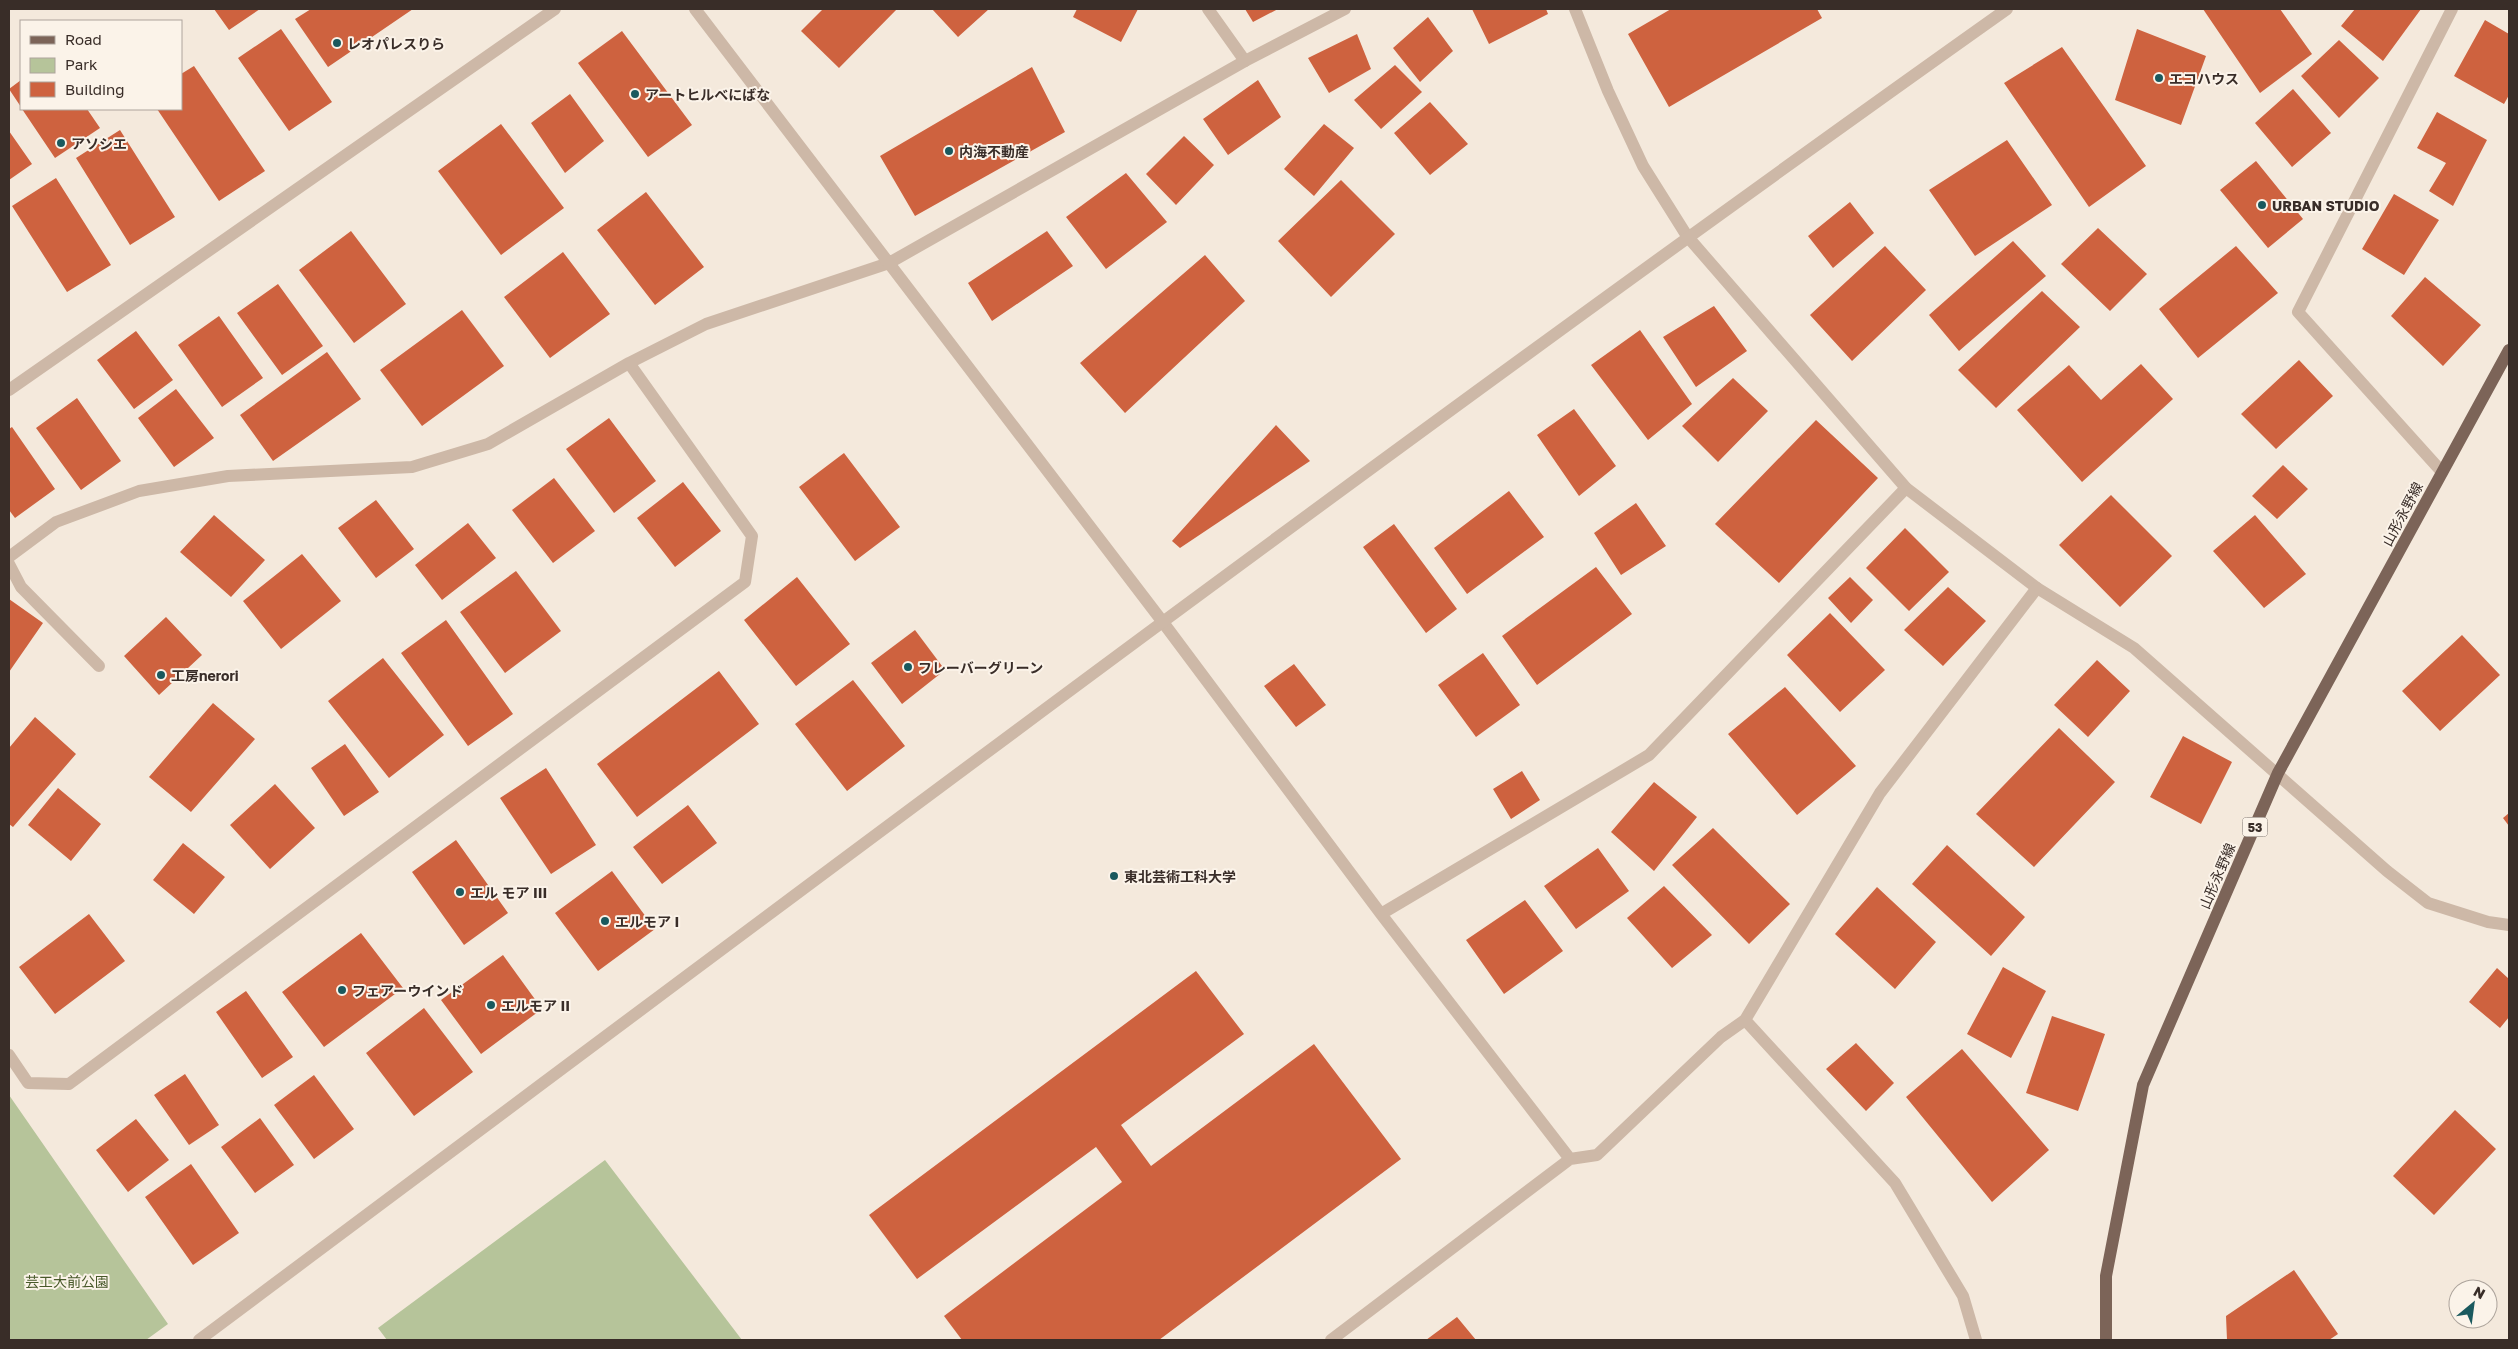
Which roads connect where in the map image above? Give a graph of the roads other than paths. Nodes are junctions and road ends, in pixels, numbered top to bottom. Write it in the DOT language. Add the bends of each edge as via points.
graph roads {
  1 [pos="555,9"];
  2 [pos="695,9"];
  3 [pos="1208,9"];
  4 [pos="1345,9"];
  5 [pos="1575,9"];
  6 [pos="2007,9"];
  7 [pos="2452,9"];
  8 [pos="1245,61"];
  9 [pos="1687,236"];
  10 [pos="889,263"];
  11 [pos="2509,350"];
  12 [pos="629,363"];
  13 [pos="9,390"];
  14 [pos="2442,472"];
  15 [pos="1906,488"];
  16 [pos="9,557"];
  17 [pos="9,564"];
  18 [pos="2037,588"];
  19 [pos="1162,622"];
  20 [pos="99,666"];
  21 [pos="2278,773"];
  22 [pos="1380,914"];
  23 [pos="2509,925"];
  24 [pos="1745,1020"];
  25 [pos="9,1055"];
  26 [pos="1570,1159"];
  27 [pos="199,1340"];
  28 [pos="1332,1340"];
  29 [pos="1976,1340"];
  30 [pos="2106,1340"];
  1 -- 13 [label="street"];
  2 -- 10 [label="street"];
  3 -- 8 [label="street"];
  4 -- 8 [label="street"];
  5 -- 9 [label="street" via="1643,166"];
  6 -- 9 [label="street"];
  7 -- 14 [label="street" via="2298,312"];
  8 -- 10 [label="street"];
  9 -- 15 [label="street"];
  9 -- 19 [label="street"];
  10 -- 12 [label="street" via="706,324"];
  10 -- 19 [label="street"];
  11 -- 14 [label="main road, 山形永野線 / 53"];
  12 -- 16 [label="street" via="488,444 412,467 228,476 139,491 56,522"];
  12 -- 25 [label="street" via="752,536 745,582 69,1084 28,1083"];
  14 -- 21 [label="main road, 山形永野線 / 53"];
  15 -- 18 [label="street"];
  15 -- 22 [label="street" via="1649,755"];
  17 -- 20 [label="street" via="21,587"];
  18 -- 21 [label="street" via="2134,648"];
  18 -- 24 [label="street" via="1880,793"];
  19 -- 22 [label="street"];
  19 -- 27 [label="street"];
  21 -- 23 [label="street" via="2386,871 2428,902 2488,922"];
  21 -- 30 [label="main road, 山形永野線 / 53" via="2144,1085 2106,1276"];
  22 -- 26 [label="street"];
  24 -- 26 [label="street" via="1721,1037 1597,1155"];
  24 -- 29 [label="street" via="1895,1183 1963,1296"];
  26 -- 28 [label="street"];
}
